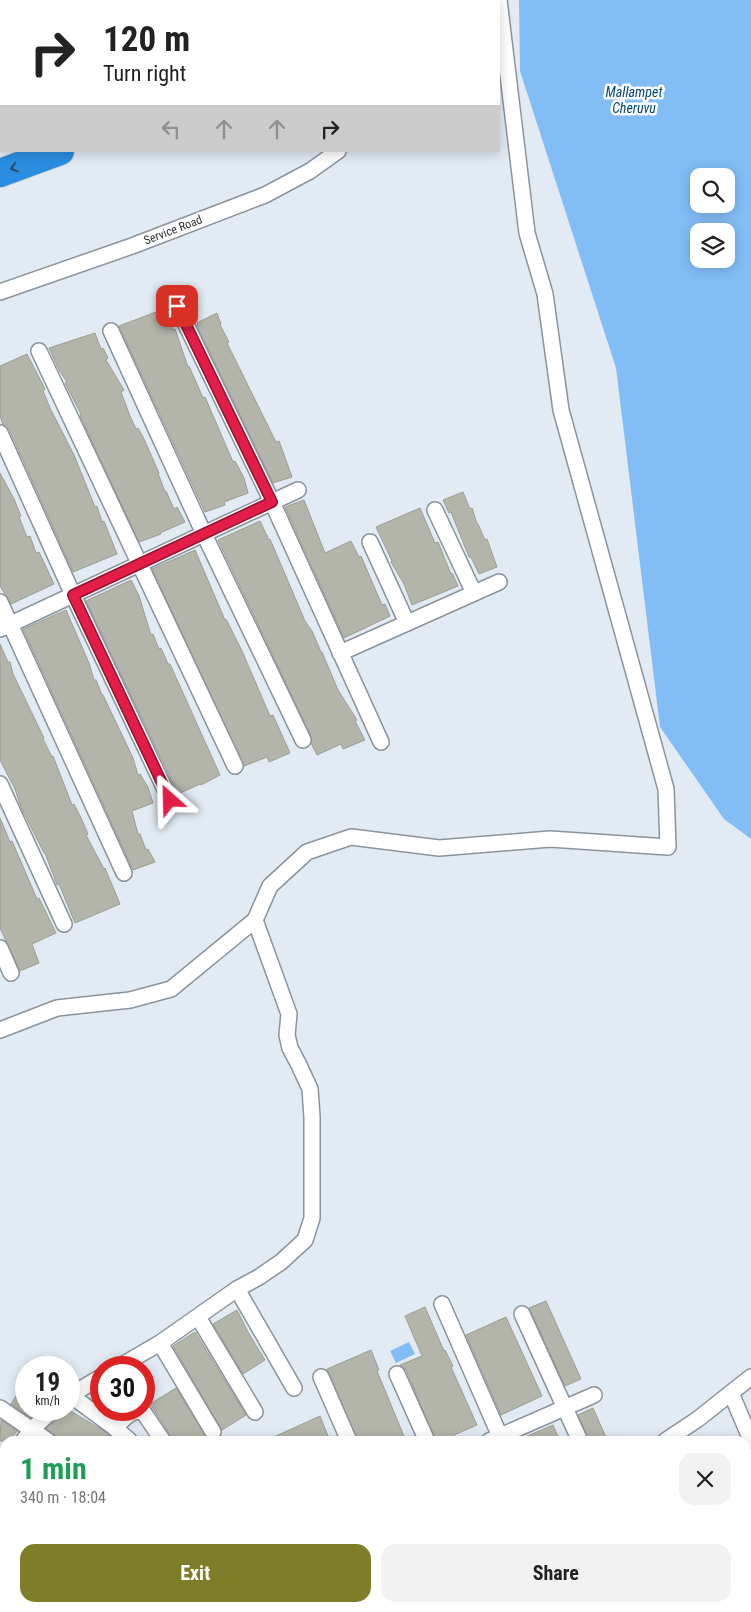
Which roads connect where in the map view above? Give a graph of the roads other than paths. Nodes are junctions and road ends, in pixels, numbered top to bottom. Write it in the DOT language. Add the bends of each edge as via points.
graph roads {
  1 [pos="500,8"];
  2 [pos="57,152"];
  3 [pos="337,152"];
  4 [pos="0,173"];
  5 [pos="0,292"];
  6 [pos="177,306"];
  7 [pos="111,331"];
  8 [pos="39,350"];
  9 [pos="0,433"];
  10 [pos="298,490"];
  11 [pos="272,502"];
  12 [pos="435,510"];
  13 [pos="204,534"];
  14 [pos="370,542"];
  15 [pos="140,564"];
  16 [pos="498,582"];
  17 [pos="474,593"];
  18 [pos="73,595"];
  19 [pos="0,602"];
  20 [pos="407,623"];
  21 [pos="5,626"];
  22 [pos="340,653"];
  23 [pos="303,740"];
  24 [pos="380,742"];
  25 [pos="235,766"];
  26 [pos="0,784"];
  27 [pos="170,800"];
  28 [pos="124,873"];
  29 [pos="255,920"];
  30 [pos="64,924"];
  31 [pos="0,948"];
  32 [pos="11,973"];
  33 [pos="0,1030"];
  34 [pos="237,1290"];
  35 [pos="442,1304"];
  36 [pos="522,1314"];
  37 [pos="198,1317"];
  38 [pos="160,1343"];
  39 [pos="138,1356"];
  40 [pos="397,1374"];
  41 [pos="751,1376"];
  42 [pos="321,1377"];
  43 [pos="294,1388"];
  44 [pos="731,1393"];
  45 [pos="594,1395"];
  46 [pos="80,1403"];
  47 [pos="0,1408"];
  48 [pos="566,1408"];
  49 [pos="256,1412"];
  50 [pos="42,1421"];
  51 [pos="115,1428"];
  52 [pos="213,1432"];
  53 [pos="27,1435"];
  54 [pos="124,1436"];
  55 [pos="161,1436"];
  56 [pos="347,1436"];
  57 [pos="425,1436"];
  58 [pos="495,1436"];
  59 [pos="506,1436"];
  60 [pos="578,1436"];
  61 [pos="676,1436"];
  62 [pos="749,1436"];
  1 -- 29 [label="street" via="527,233 545,294 561,410 666,789 668,847 550,839 440,848 351,837 307,852 270,886"];
  2 -- 4 [label="highway, one-way"];
  3 -- 5 [label="street, Service Road" via="310,171 265,195"];
  6 -- 11 [label="street"];
  7 -- 13 [label="street"];
  8 -- 15 [label="street"];
  9 -- 18 [label="street"];
  10 -- 11 [label="street"];
  11 -- 13 [label="street"];
  11 -- 22 [label="street"];
  12 -- 17 [label="street"];
  13 -- 15 [label="street"];
  13 -- 23 [label="street"];
  14 -- 20 [label="street"];
  15 -- 18 [label="street"];
  15 -- 25 [label="street"];
  16 -- 17 [label="street"];
  17 -- 20 [label="street"];
  18 -- 21 [label="street"];
  18 -- 27 [label="street"];
  19 -- 21 [label="street"];
  20 -- 22 [label="street"];
  21 -- 28 [label="street"];
  22 -- 24 [label="street"];
  26 -- 30 [label="street"];
  29 -- 33 [label="street" via="171,989 130,1000 56,1008"];
  29 -- 34 [label="street" via="289,1014 287,1035 290,1048 310,1089 312,1218 299,1245 281,1262"];
  31 -- 32 [label="street"];
  34 -- 37 [label="street"];
  34 -- 43 [label="street"];
  35 -- 58 [label="street"];
  36 -- 48 [label="street"];
  37 -- 38 [label="street"];
  37 -- 49 [label="street"];
  38 -- 39 [label="street"];
  38 -- 52 [label="street"];
  40 -- 57 [label="street"];
  41 -- 44 [label="street"];
  42 -- 56 [label="street"];
  44 -- 61 [label="street"];
  44 -- 62 [label="street"];
  45 -- 48 [label="street"];
  46 -- 51 [label="street"];
  47 -- 53 [label="street"];
  48 -- 59 [label="street"];
  48 -- 60 [label="street"];
  50 -- 53 [label="street"];
  51 -- 54 [label="street"];
  51 -- 55 [label="street" via="134,1411 140,1411"];
}
